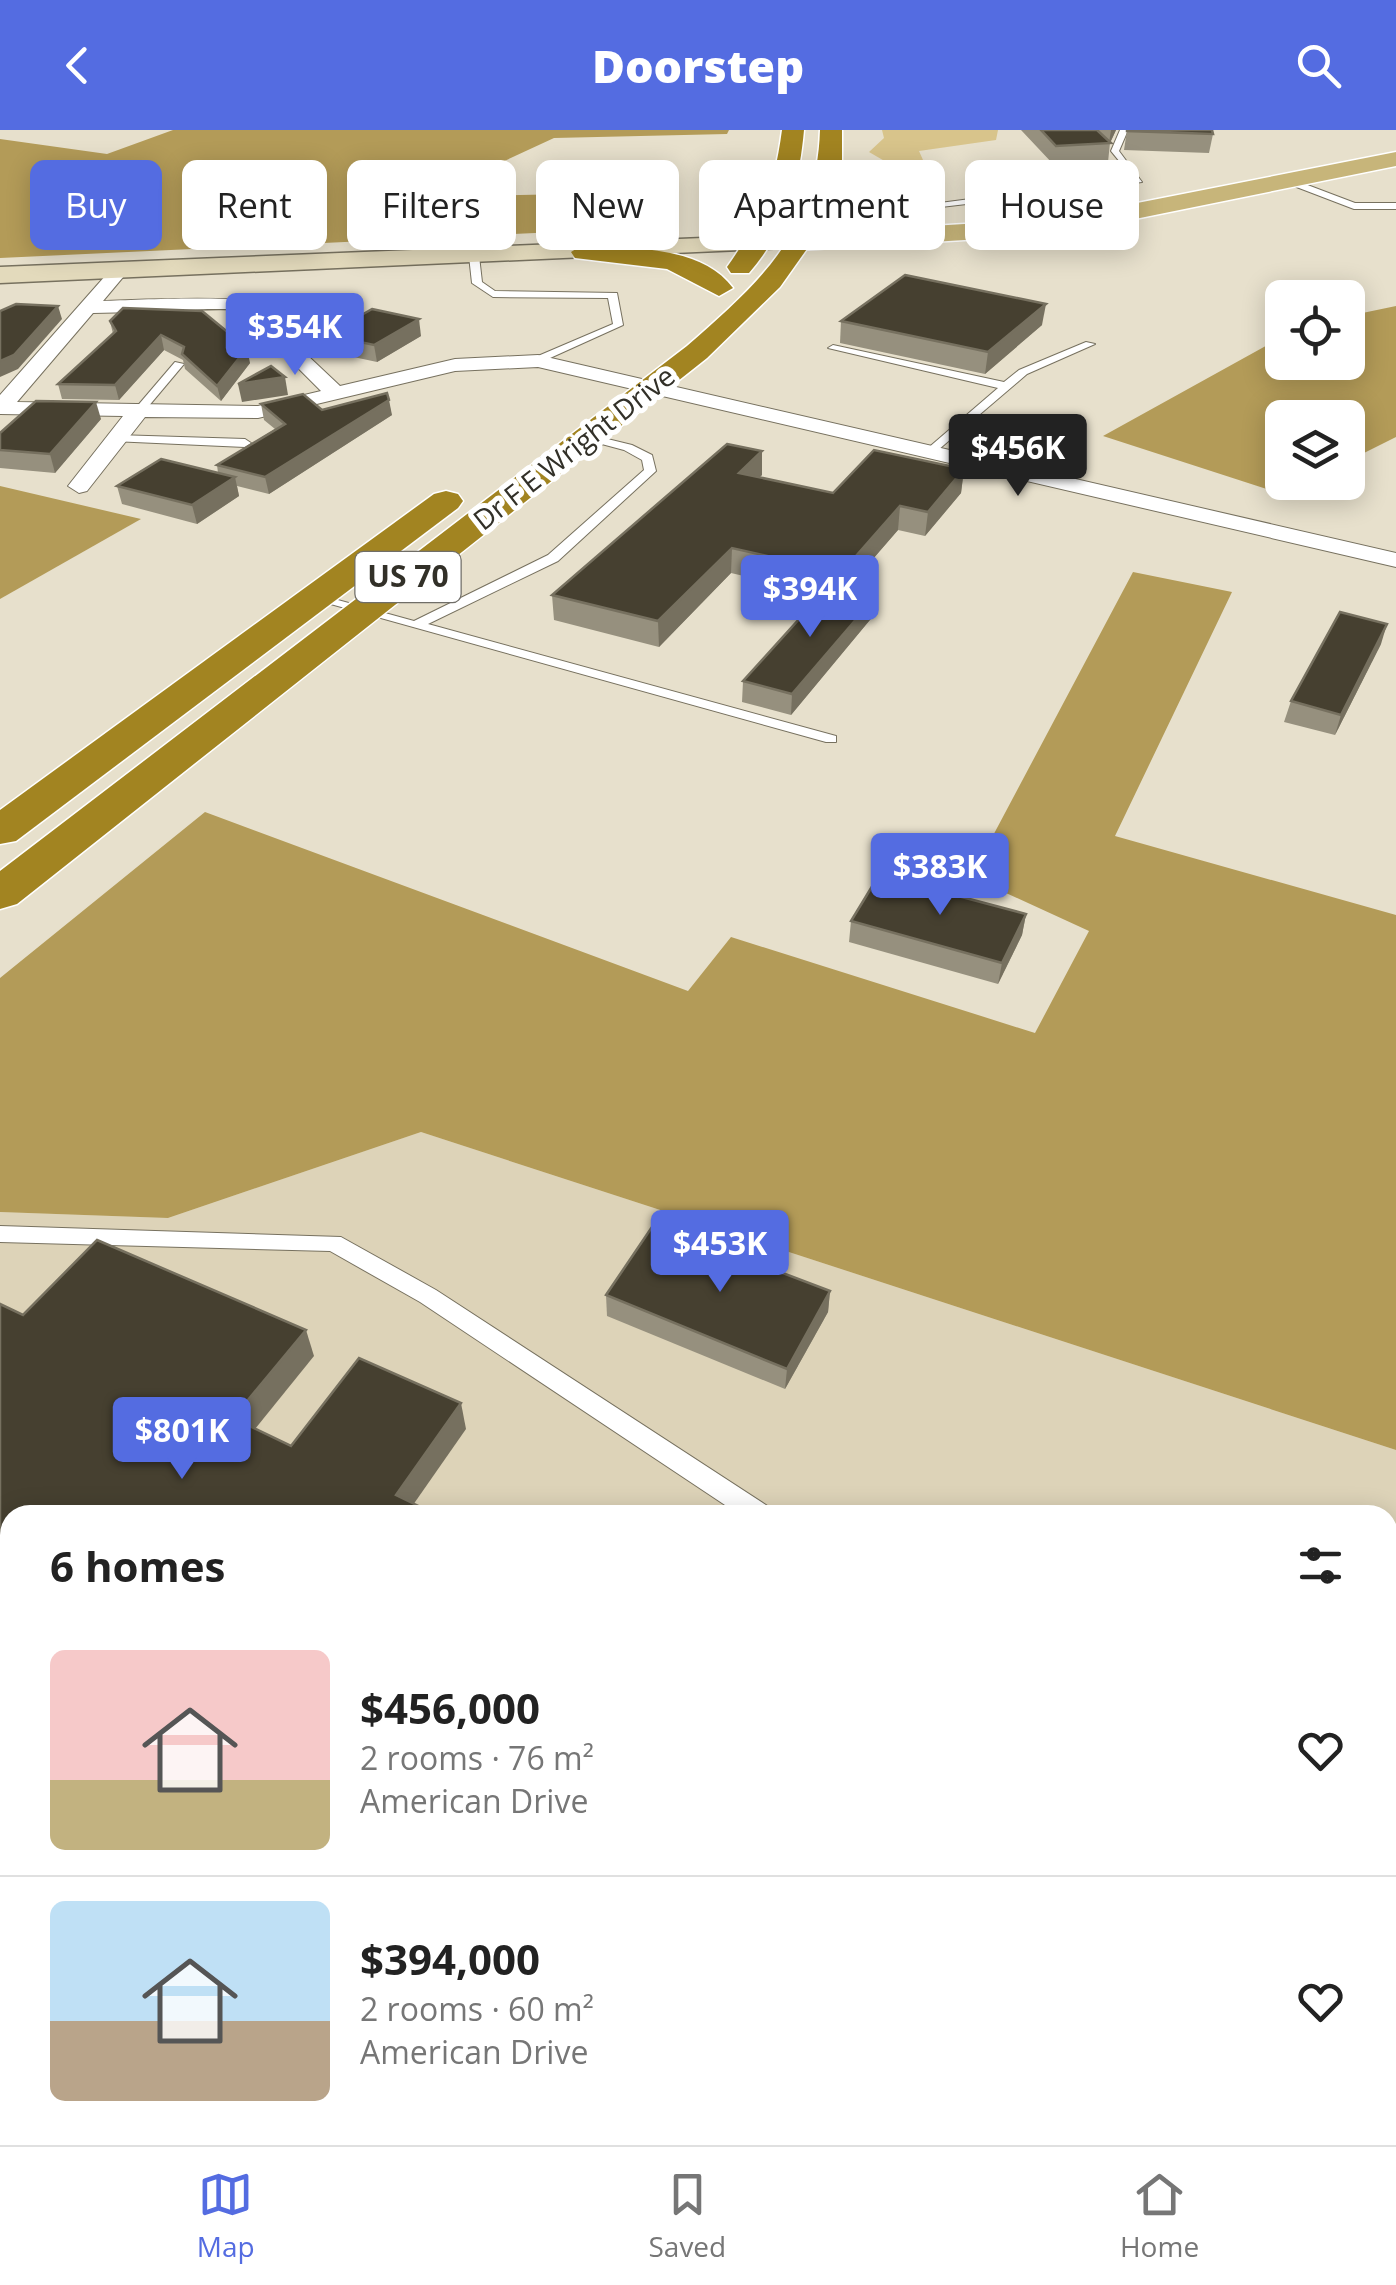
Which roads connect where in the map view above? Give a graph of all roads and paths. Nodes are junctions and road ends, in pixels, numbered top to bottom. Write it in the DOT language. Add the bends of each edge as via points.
graph roads {
  1 [pos="793,130"];
  2 [pos="831,130"];
  3 [pos="1124,130"];
  4 [pos="1396,159"];
  5 [pos="790,160"];
  6 [pos="832,160"];
  7 [pos="1123,160"];
  8 [pos="1289,181"];
  9 [pos="1396,206"];
  10 [pos="1139,212"];
  11 [pos="965,236"];
  12 [pos="628,250"];
  13 [pos="758,250"];
  14 [pos="793,250"];
  15 [pos="584,252"];
  16 [pos="474,256"];
  17 [pos="120,270"];
  18 [pos="0,275"];
  19 [pos="719,288"];
  20 [pos="760,295"];
  21 [pos="88,307"];
  22 [pos="1090,344"];
  23 [pos="833,348"];
  24 [pos="535,360"];
  25 [pos="179,364"];
  26 [pos="612,377"];
  27 [pos="1006,386"];
  28 [pos="652,387"];
  29 [pos="338,396"];
  30 [pos="138,412"];
  31 [pos="534,435"];
  32 [pos="587,437"];
  33 [pos="116,439"];
  34 [pos="245,443"];
  35 [pos="931,452"];
  36 [pos="472,482"];
  37 [pos="79,486"];
  38 [pos="1396,560"];
  39 [pos="316,598"];
  40 [pos="364,611"];
  41 [pos="416,625"];
  42 [pos="831,739"];
  43 [pos="4,825"];
  44 [pos="0,873"];
  45 [pos="0,894"];
  46 [pos="0,1234"];
  47 [pos="745,1505"];
  1 -- 5 [label="highway"];
  2 -- 6 [label="highway, Dr F E Wright Drive"];
  3 -- 7 [label="lane" via="1115,150"];
  4 -- 8 [label="main road"];
  8 -- 9 [label="lane" via="1354,206"];
  8 -- 10 [label="main road"];
  11 -- 20 [label="main road" via="862,255"];
  12 -- 15 [label="street"];
  13 -- 19 [label="highway"];
  14 -- 20 [label="highway, Dr F E Wright Drive / US 70"];
  15 -- 16 [label="street"];
  15 -- 19 [label="highway" via="681,266 706,274"];
  16 -- 17 [label="street"];
  16 -- 24 [label="lane" via="476,283 493,294 613,295 618,325"];
  17 -- 18 [label="street"];
  17 -- 21 [label="street"];
  19 -- 26 [label="highway"];
  20 -- 28 [label="highway, Dr F E Wright Drive / US 70"];
  21 -- 29 [label="street" via="272,308 306,315 312,320 294,354"];
  21 -- 30 [label="street" via="0,408"];
  22 -- 27 [label="lane"];
  23 -- 27 [label="lane"];
  24 -- 26 [label="street"];
  24 -- 29 [label="street" via="455,365"];
  25 -- 30 [label="lane"];
  26 -- 28 [label="street"];
  26 -- 31 [label="highway"];
  27 -- 35 [label="lane"];
  28 -- 32 [label="highway, Dr F E Wright Drive / US 70"];
  28 -- 35 [label="street"];
  29 -- 30 [label="street" via="258,412"];
  30 -- 33 [label="street"];
  32 -- 40 [label="highway, Dr F E Wright Drive / US 70"];
  32 -- 41 [label="lane" via="628,446 648,458 650,471 553,558"];
  33 -- 34 [label="lane"];
  33 -- 37 [label="street"];
  35 -- 38 [label="street"];
  36 -- 39 [label="highway, US 70"];
  39 -- 40 [label="lane"];
  39 -- 43 [label="highway, US 70"];
  40 -- 41 [label="lane"];
  40 -- 45 [label="highway, Dr F E Wright Drive / US 70"];
  41 -- 42 [label="lane"];
  43 -- 44 [label="highway" via="22,849"];
  46 -- 47 [label="lane" via="333,1243 428,1296"];
}
